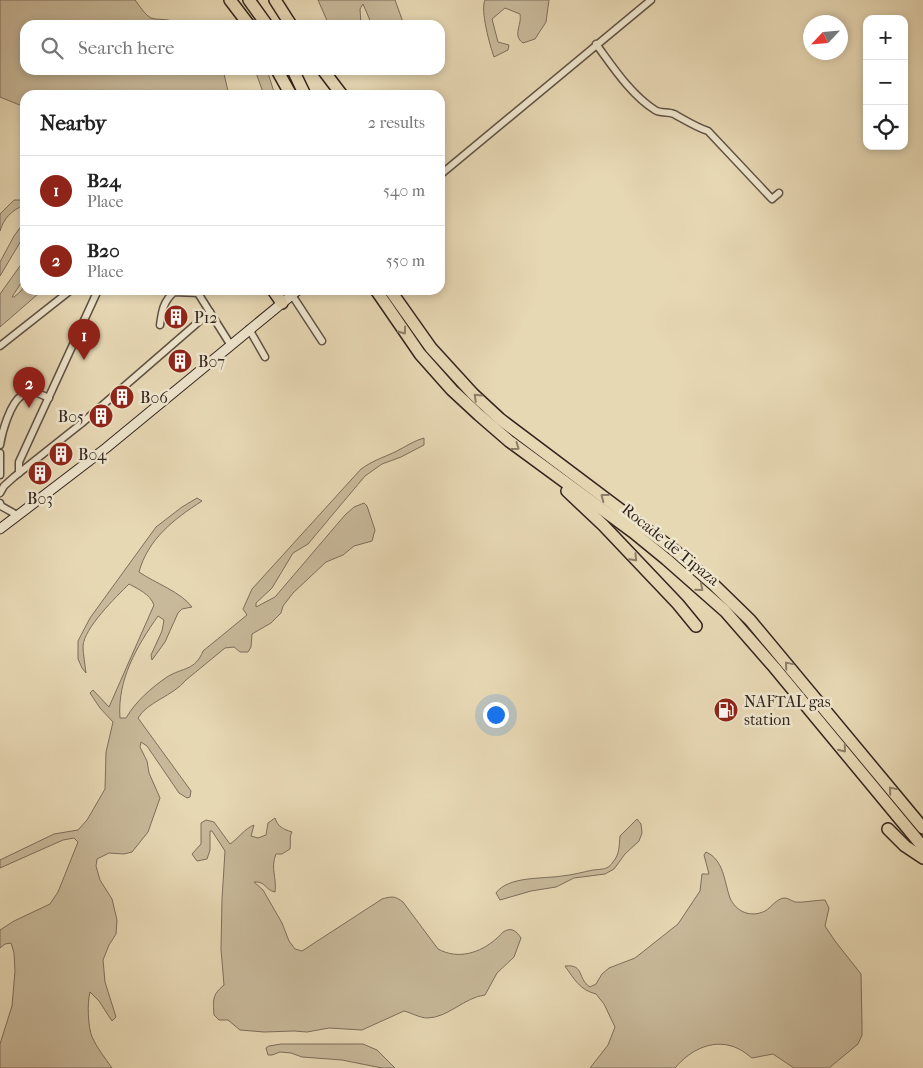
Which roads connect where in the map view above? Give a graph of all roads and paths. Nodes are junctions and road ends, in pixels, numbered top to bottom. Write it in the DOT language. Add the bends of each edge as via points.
graph roads {
  1 [pos="230,0"];
  2 [pos="248,0"];
  3 [pos="275,0"];
  4 [pos="651,0"];
  5 [pos="245,20"];
  6 [pos="263,20"];
  7 [pos="288,20"];
  8 [pos="596,44"];
  9 [pos="279,75"];
  10 [pos="280,75"];
  11 [pos="295,75"];
  12 [pos="327,75"];
  13 [pos="284,90"];
  14 [pos="287,90"];
  15 [pos="303,90"];
  16 [pos="338,90"];
  17 [pos="445,171"];
  18 [pos="779,193"];
  19 [pos="65,295"];
  20 [pos="96,295"];
  21 [pos="171,295"];
  22 [pos="200,295"];
  23 [pos="288,295"];
  24 [pos="379,295"];
  25 [pos="394,295"];
  26 [pos="210,312"];
  27 [pos="160,325"];
  28 [pos="249,329"];
  29 [pos="322,341"];
  30 [pos="230,344"];
  31 [pos="0,346"];
  32 [pos="265,357"];
  33 [pos="50,398"];
  34 [pos="0,445"];
  35 [pos="0,453"];
  36 [pos="551,472"];
  37 [pos="20,473"];
  38 [pos="0,475"];
  39 [pos="2,483"];
  40 [pos="0,493"];
  41 [pos="0,503"];
  42 [pos="17,515"];
  43 [pos="0,529"];
  44 [pos="696,626"];
  45 [pos="888,828"];
  46 [pos="923,828"];
  47 [pos="923,848"];
  48 [pos="923,858"];
  1 -- 5 [label="highway"];
  2 -- 6 [label="highway"];
  3 -- 7 [label="highway"];
  4 -- 8 [label="street"];
  8 -- 17 [label="street"];
  8 -- 18 [label="street" via="630,88 651,108 671,113 708,131 772,199"];
  9 -- 13 [label="highway"];
  10 -- 14 [label="highway"];
  11 -- 15 [label="highway"];
  12 -- 16 [label="highway"];
  19 -- 31 [label="street"];
  20 -- 33 [label="street"];
  21 -- 27 [label="street" via="163,304"];
  22 -- 26 [label="street"];
  23 -- 28 [label="street"];
  23 -- 29 [label="street"];
  24 -- 36 [label="highway, Rocade de Tipaza, one-way" via="420,354 452,390 509,441"];
  46 -- 25 [label="highway, Rocade de Tipaza, one-way" via="750,620 674,550 493,413 431,348"];
  26 -- 30 [label="street"];
  26 -- 37 [label="street"];
  28 -- 30 [label="street"];
  28 -- 32 [label="street"];
  30 -- 42 [label="street" via="106,448"];
  33 -- 34 [label="street" via="33,391 21,396 2,430"];
  33 -- 37 [label="street" via="19,462"];
  35 -- 38 [label="street"];
  36 -- 44 [label="highway, one-way"];
  36 -- 47 [label="highway, Rocade de Tipaza, one-way" via="659,554 724,611"];
  37 -- 39 [label="street"];
  39 -- 40 [label="street"];
  41 -- 42 [label="street"];
  42 -- 43 [label="street"];
  45 -- 48 [label="highway"];
}
